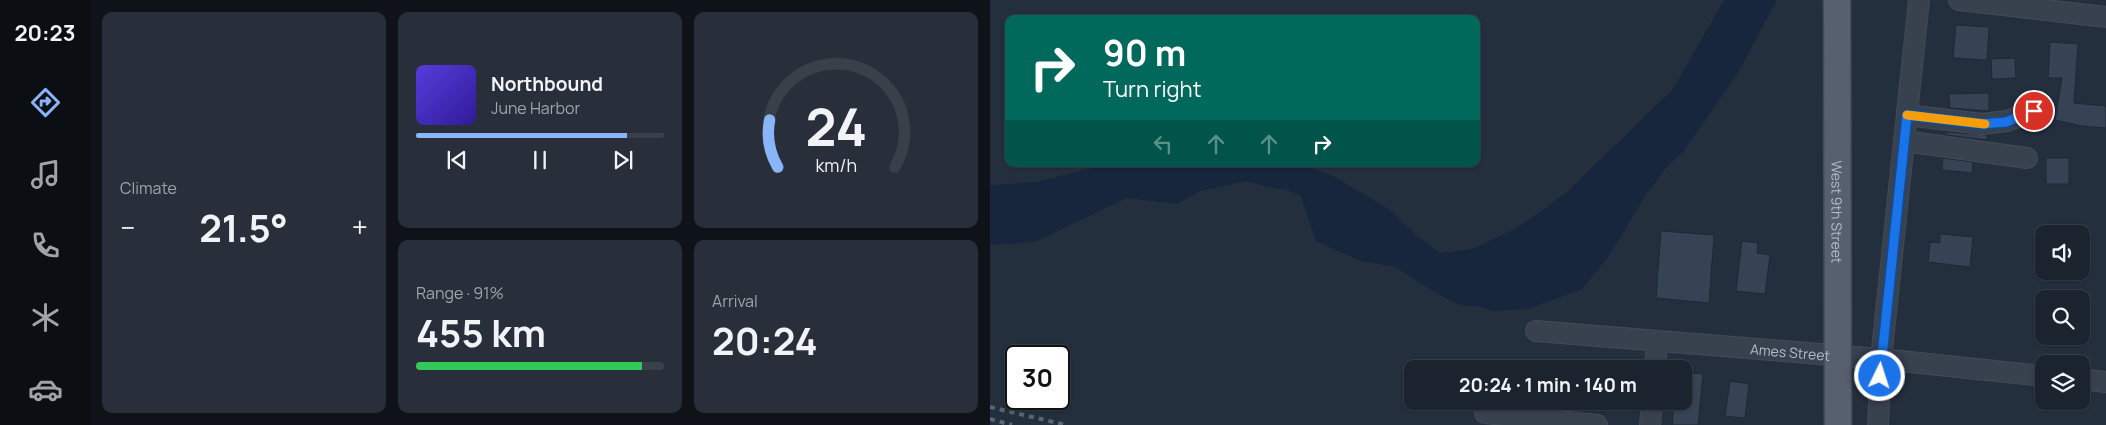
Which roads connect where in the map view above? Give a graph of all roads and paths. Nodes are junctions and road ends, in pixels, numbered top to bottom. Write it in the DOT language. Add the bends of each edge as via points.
graph roads {
  1 [pos="1837,0"];
  2 [pos="1919,0"];
  3 [pos="1959,0"];
  4 [pos="2106,17"];
  5 [pos="2034,111"];
  6 [pos="1907,115"];
  7 [pos="1904,141"];
  8 [pos="2027,158"];
  9 [pos="1536,331"];
  10 [pos="1657,340"];
  11 [pos="1881,359"];
  12 [pos="1656,360"];
  13 [pos="2035,375"];
  14 [pos="2090,381"];
  15 [pos="2106,382"];
  16 [pos="1651,410"];
  17 [pos="1485,413"];
  18 [pos="1597,425"];
  19 [pos="1650,425"];
  20 [pos="1838,425"];
  21 [pos="1878,425"];
  1 -- 20 [label="main road, West 9th Street, bridge"];
  2 -- 6 [label="street"];
  3 -- 4 [label="street"];
  5 -- 6 [label="street" via="2006,122 1982,124"];
  6 -- 7 [label="street"];
  7 -- 8 [label="street"];
  7 -- 11 [label="street"];
  9 -- 10 [label="street, Ames Street"];
  10 -- 11 [label="street, Ames Street"];
  10 -- 12 [label="street"];
  11 -- 13 [label="street, Ames Street"];
  11 -- 21 [label="street"];
  14 -- 15 [label="street"];
  16 -- 19 [label="street"];
  17 -- 18 [label="street"];
}
